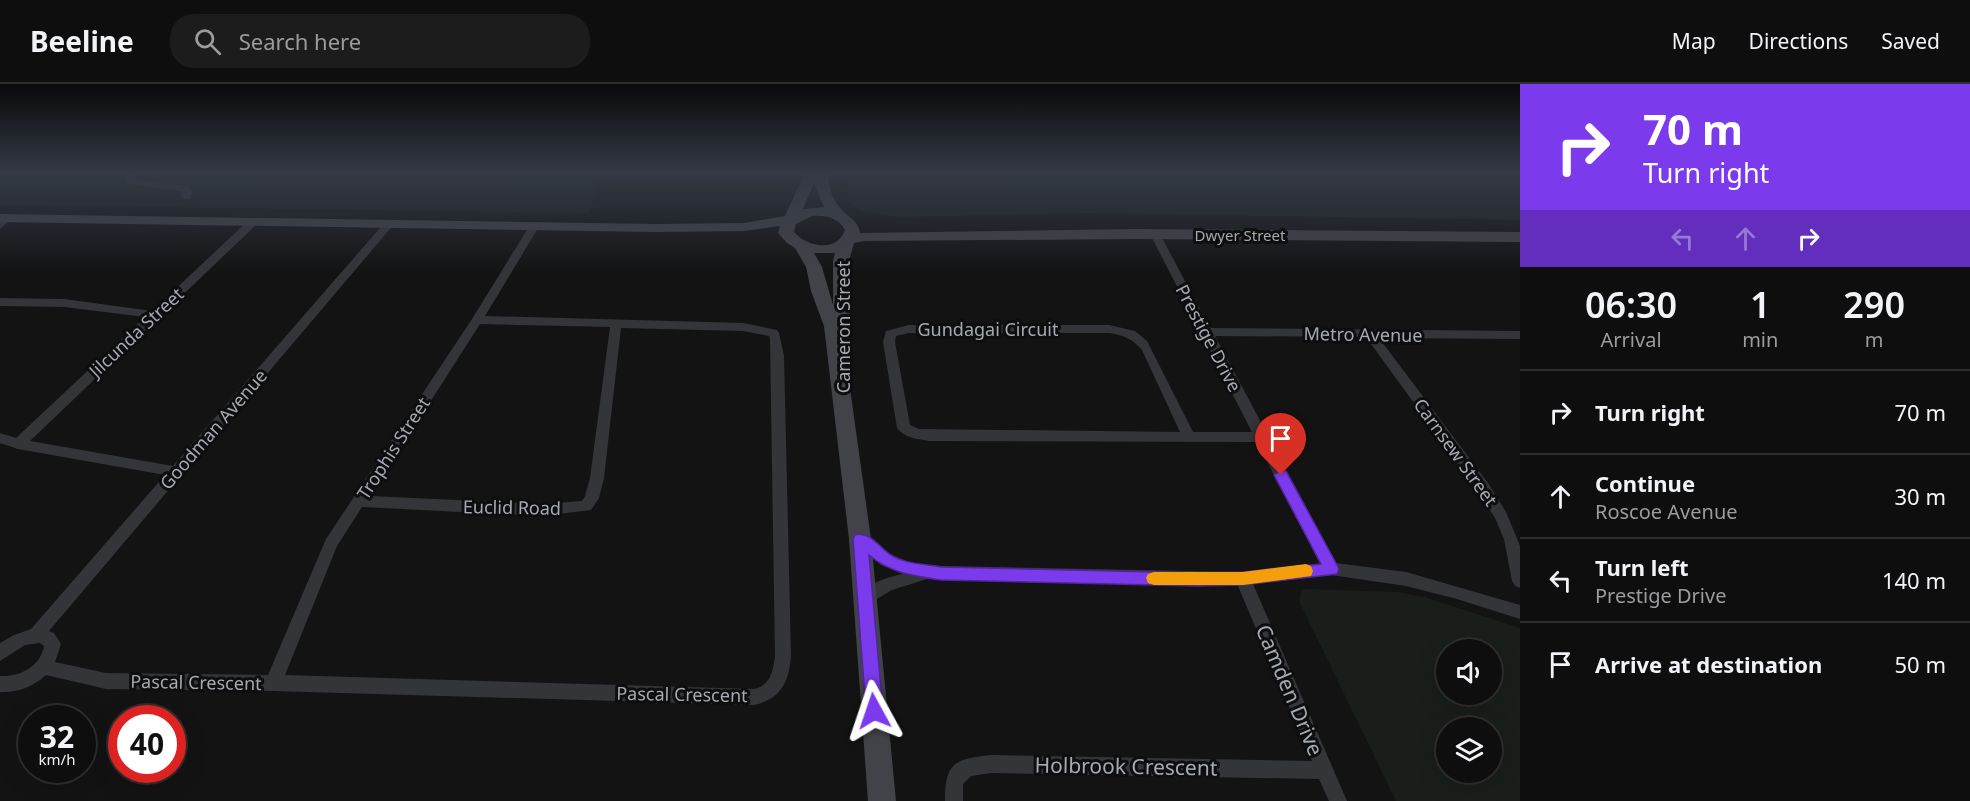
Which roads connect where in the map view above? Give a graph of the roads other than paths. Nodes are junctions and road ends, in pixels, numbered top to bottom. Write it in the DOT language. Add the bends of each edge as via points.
graph roads {
  1 [pos="796,206"];
  2 [pos="830,206"];
  3 [pos="840,216"];
  4 [pos="790,220"];
  5 [pos="3,221"];
  6 [pos="254,222"];
  7 [pos="390,223"];
  8 [pos="535,225"];
  9 [pos="656,228"];
  10 [pos="959,234"];
  11 [pos="1155,234"];
  12 [pos="1520,237"];
  13 [pos="848,242"];
  14 [pos="800,246"];
  15 [pos="0,302"];
  16 [pos="154,315"];
  17 [pos="477,320"];
  18 [pos="616,322"];
  19 [pos="1205,332"];
  20 [pos="1370,333"];
  21 [pos="1515,335"];
  22 [pos="1520,347"];
  23 [pos="843,412"];
  24 [pos="1189,437"];
  25 [pos="1262,437"];
  26 [pos="0,438"];
  27 [pos="18,444"];
  28 [pos="176,472"];
  29 [pos="359,501"];
  30 [pos="860,539"];
  31 [pos="1331,569"];
  32 [pos="941,573"];
  33 [pos="1243,579"];
  34 [pos="1520,581"];
  35 [pos="865,599"];
  36 [pos="1520,612"];
  37 [pos="36,635"];
  38 [pos="2,648"];
  39 [pos="43,667"];
  40 [pos="273,683"];
  41 [pos="0,684"];
  42 [pos="1324,770"];
  43 [pos="882,801"];
  44 [pos="954,801"];
  45 [pos="1338,801"];
  1 -- 4 [label="street"];
  2 -- 3 [label="street"];
  3 -- 4 [label="street, Dwyer Street" via="813,212"];
  3 -- 10 [label="street, Dwyer Street" via="884,226"];
  3 -- 13 [label="street" via="853,230"];
  4 -- 9 [label="street" via="744,227"];
  4 -- 14 [label="street, Cameron Street" via="786,233"];
  5 -- 6 [label="street"];
  6 -- 7 [label="street"];
  6 -- 16 [label="street, Jilcunda Street"];
  7 -- 8 [label="street"];
  7 -- 28 [label="street, Goodman Avenue"];
  8 -- 9 [label="street"];
  8 -- 17 [label="street, Trophis Street"];
  9 -- 14 [label="street" via="734,232"];
  10 -- 11 [label="street, Dwyer Street"];
  10 -- 13 [label="street, Dwyer Street" via="864,236"];
  11 -- 12 [label="street, Dwyer Street"];
  11 -- 19 [label="street, Prestige Drive"];
  13 -- 14 [label="street, Dwyer Street" via="821,250"];
  13 -- 23 [label="street, Cameron Street" via="841,261"];
  14 -- 23 [label="street, Cameron Street" via="814,267 833,326"];
  15 -- 16 [label="street" via="64,303"];
  16 -- 27 [label="street, Jilcunda Street"];
  17 -- 18 [label="street, Pascal Crescent"];
  17 -- 29 [label="street, Trophis Street"];
  18 -- 29 [label="street, Euclid Road" via="597,478 586,506 542,510"];
  18 -- 40 [label="street, Pascal Crescent" via="743,327 773,333 776,339 783,656 775,687 754,697"];
  19 -- 20 [label="street, Metro Avenue"];
  19 -- 25 [label="street, Prestige Drive"];
  20 -- 21 [label="street, Metro Avenue"];
  20 -- 34 [label="street, Carnsew Street" via="1501,516 1511,538"];
  21 -- 22 [label="street"];
  23 -- 30 [label="street, Cameron Street"];
  24 -- 24 [label="street, Gundagai Circuit" via="916,434 904,428 890,334 909,329 1109,329 1130,333 1139,337 1147,349"];
  24 -- 25 [label="street, Gundagai Circuit"];
  25 -- 31 [label="street, Prestige Drive"];
  26 -- 27 [label="street"];
  27 -- 28 [label="street"];
  28 -- 37 [label="street, Goodman Avenue"];
  29 -- 40 [label="street, Trophis Street" via="331,543"];
  30 -- 32 [label="street" via="886,560 909,569"];
  30 -- 35 [label="street, Cameron Street"];
  31 -- 33 [label="street"];
  31 -- 36 [label="street" via="1406,579"];
  32 -- 33 [label="street"];
  32 -- 35 [label="street" via="888,584"];
  33 -- 42 [label="street, Camden Drive"];
  35 -- 43 [label="street, Cameron Street"];
  37 -- 38 [label="street"];
  37 -- 39 [label="street" via="53,644"];
  39 -- 40 [label="street, Pascal Crescent" via="106,681"];
  39 -- 41 [label="street" via="24,681"];
  42 -- 44 [label="street, Holbrook Crescent" via="991,764 966,767 954,780"];
  42 -- 45 [label="street, Camden Drive"];
}
